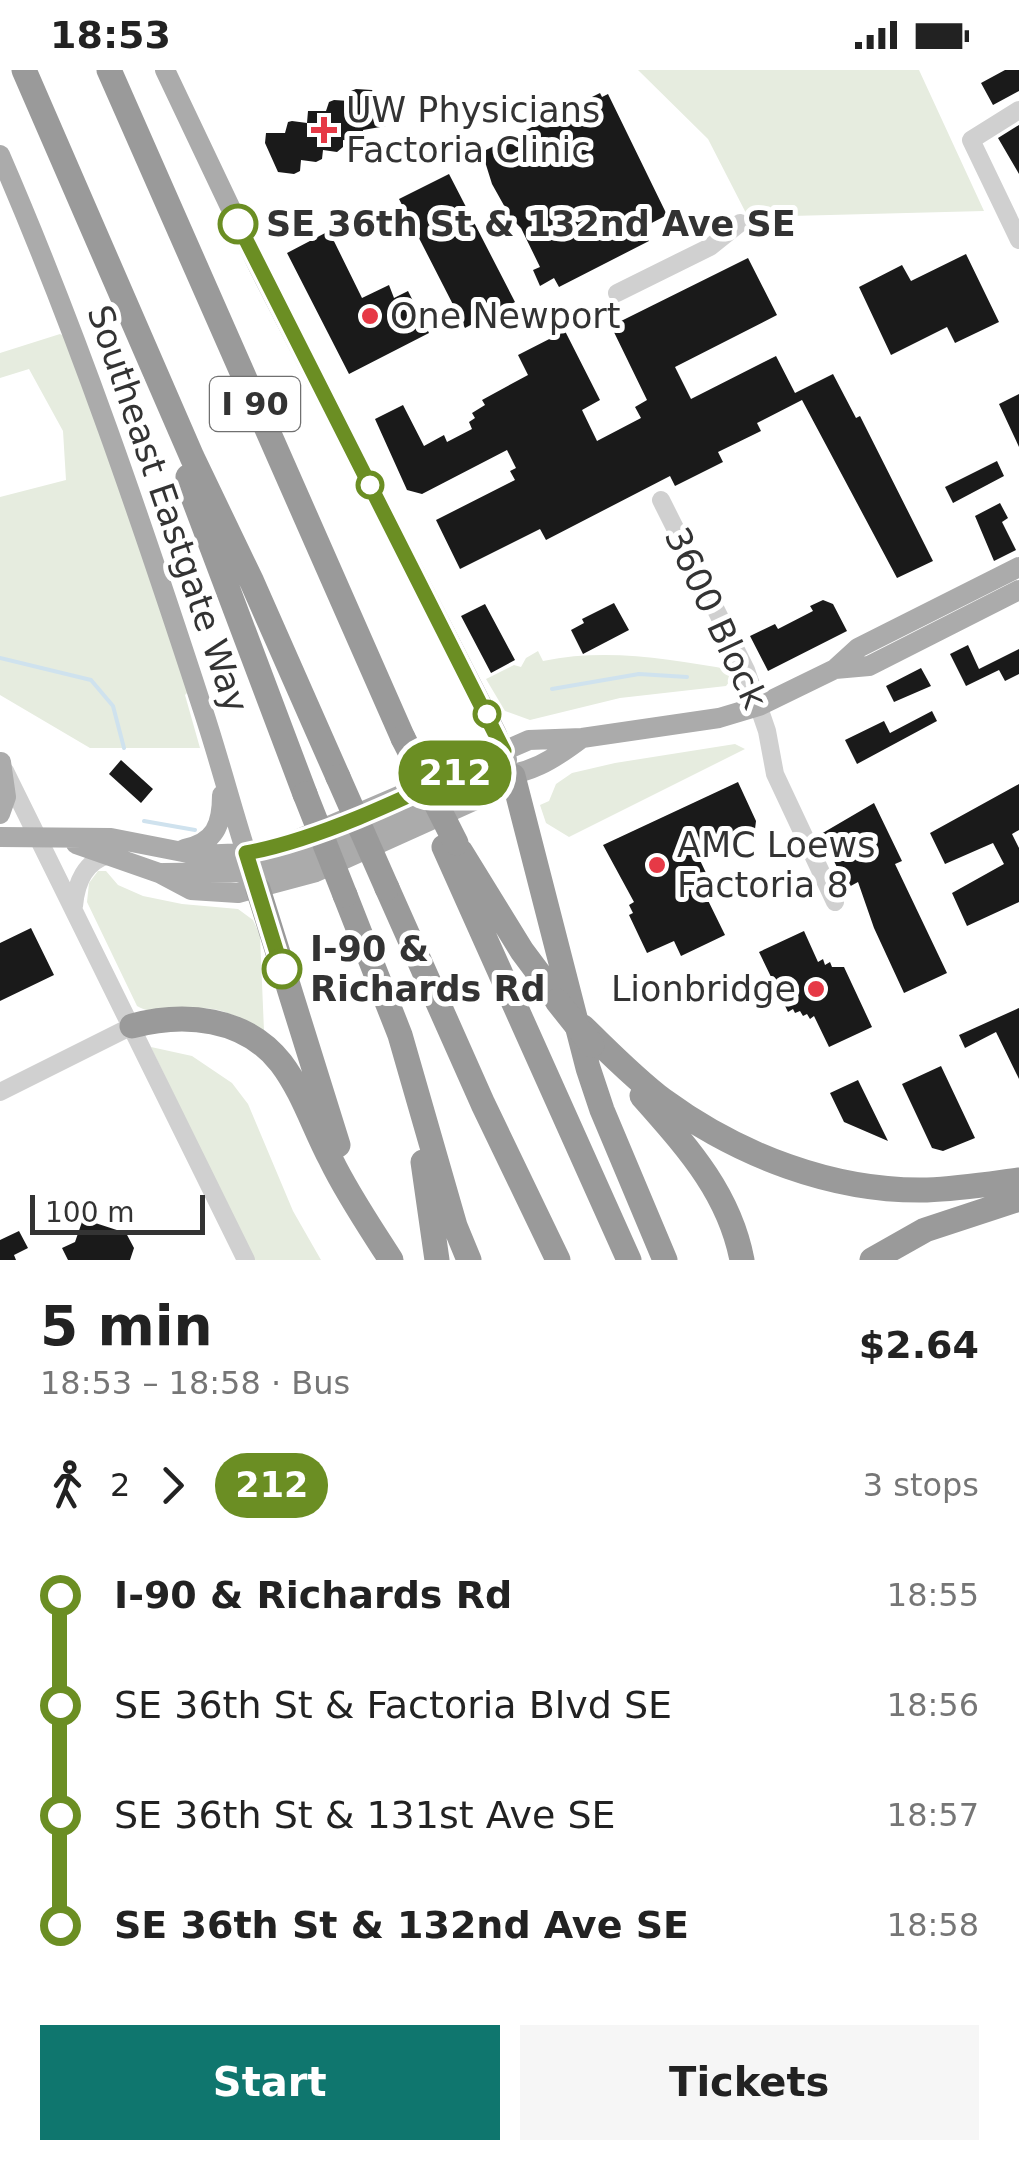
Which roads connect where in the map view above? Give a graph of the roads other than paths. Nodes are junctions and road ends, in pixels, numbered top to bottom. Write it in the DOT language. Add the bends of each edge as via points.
graph roads {
  1 [pos="109,70"];
  2 [pos="165,70"];
  3 [pos="28,77"];
  4 [pos="1019,110"];
  5 [pos="0,155"];
  6 [pos="1011,202"];
  7 [pos="740,224"];
  8 [pos="1019,240"];
  9 [pos="617,293"];
  10 [pos="173,413"];
  11 [pos="661,500"];
  12 [pos="1019,567"];
  13 [pos="1019,590"];
  14 [pos="835,669"];
  15 [pos="759,706"];
  16 [pos="582,738"];
  17 [pos="504,751"];
  18 [pos="1,762"];
  19 [pos="222,773"];
  20 [pos="513,776"];
  21 [pos="0,814"];
  22 [pos="0,836"];
  23 [pos="37,836"];
  24 [pos="61,838"];
  25 [pos="450,845"];
  26 [pos="174,850"];
  27 [pos="109,855"];
  28 [pos="252,871"];
  29 [pos="835,902"];
  30 [pos="74,906"];
  31 [pos="380,982"];
  32 [pos="132,1026"];
  33 [pos="595,1043"];
  34 [pos="0,1092"];
  35 [pos="1019,1180"];
  36 [pos="1019,1200"];
  37 [pos="373,1233"];
  38 [pos="246,1260"];
  39 [pos="391,1260"];
  40 [pos="437,1260"];
  41 [pos="469,1260"];
  42 [pos="558,1260"];
  43 [pos="629,1260"];
  44 [pos="665,1260"];
  45 [pos="742,1260"];
  46 [pos="872,1260"];
  1 -- 25 [label="highway, I 90, bridge"];
  2 -- 17 [label="main road"];
  3 -- 10 [label="highway, I 90"];
  4 -- 6 [label="street" via="972,140"];
  5 -- 19 [label="main road, Southeast Eastgate Way" via="92,379"];
  6 -- 8 [label="street"];
  7 -- 9 [label="street" via="710,247"];
  10 -- 31 [label="highway, bridge" via="193,497"];
  10 -- 42 [label="highway, I 90, bridge"];
  11 -- 15 [label="street, 3600 Block"];
  12 -- 14 [label="main road" via="858,648"];
  13 -- 14 [label="main road" via="869,666"];
  14 -- 15 [label="main road"];
  15 -- 16 [label="main road"];
  15 -- 29 [label="street, 3600 Block" via="774,774"];
  16 -- 17 [label="main road" via="528,740"];
  16 -- 20 [label="main road"];
  17 -- 20 [label="main road"];
  17 -- 28 [label="main road" via="280,847"];
  18 -- 21 [label="main road" via="6,797"];
  18 -- 23 [label="street"];
  19 -- 26 [label="main road" via="214,836 202,846"];
  19 -- 28 [label="main road, Southeast Eastgate Way"];
  20 -- 28 [label="main road" via="498,790 305,876"];
  20 -- 44 [label="highway" via="597,1096"];
  22 -- 23 [label="main road"];
  23 -- 24 [label="main road"];
  23 -- 30 [label="street"];
  24 -- 26 [label="main road" via="111,838"];
  24 -- 27 [label="main road"];
  25 -- 33 [label="highway, bridge" via="556,1001"];
  25 -- 43 [label="highway"];
  26 -- 28 [label="main road"];
  27 -- 28 [label="main road" via="191,890 226,893"];
  27 -- 30 [label="street" via="87,869"];
  28 -- 37 [label="highway" via="346,1172"];
  30 -- 32 [label="street"];
  31 -- 40 [label="highway" via="415,1123"];
  31 -- 41 [label="highway"];
  32 -- 34 [label="street"];
  32 -- 37 [label="highway" via="200,1019 266,1048 300,1094"];
  32 -- 38 [label="street"];
  33 -- 35 [label="highway" via="690,1119 746,1150 809,1173 900,1189"];
  33 -- 45 [label="highway" via="692,1154 723,1202"];
  36 -- 46 [label="highway" via="925,1230"];
  37 -- 39 [label="highway"];
}
